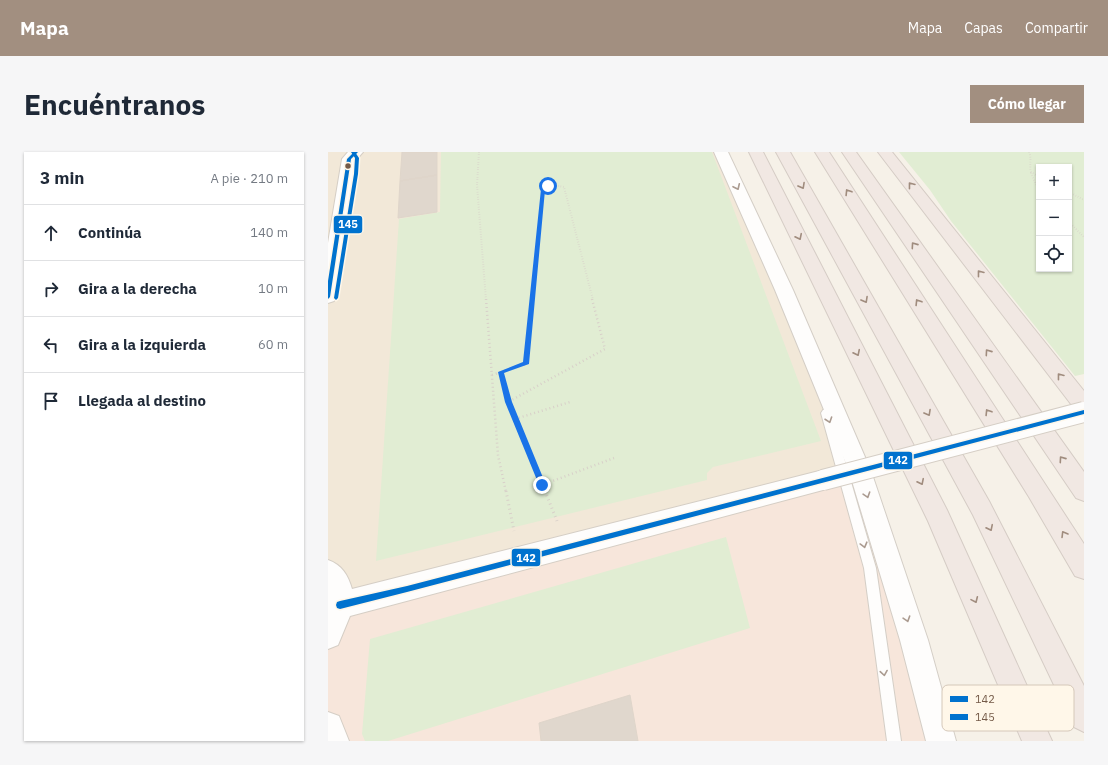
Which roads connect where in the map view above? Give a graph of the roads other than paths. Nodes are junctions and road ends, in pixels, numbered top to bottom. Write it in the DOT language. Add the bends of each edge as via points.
graph roads {
  1 [pos="721,152"];
  2 [pos="756,152"];
  3 [pos="783,152"];
  4 [pos="822,152"];
  5 [pos="849,152"];
  6 [pos="885,152"];
  7 [pos="348,154"];
  8 [pos="784,290"];
  9 [pos="328,297"];
  10 [pos="1084,406"];
  11 [pos="1084,412"];
  12 [pos="1084,491"];
  13 [pos="1084,567"];
  14 [pos="328,572"];
  15 [pos="340,605"];
  16 [pos="328,635"];
  17 [pos="1012,685"];
  18 [pos="1068,685"];
  19 [pos="1074,697"];
  20 [pos="1084,717"];
  21 [pos="328,727"];
  22 [pos="1033,731"];
  23 [pos="334,741"];
  24 [pos="894,741"];
  25 [pos="941,741"];
  26 [pos="1037,741"];
  1 -- 8 [label="main road, one-way"];
  2 -- 17 [label="highway, one-way" via="939,518"];
  3 -- 18 [label="highway, one-way" via="981,508"];
  13 -- 4 [label="highway, one-way"];
  12 -- 5 [label="highway, one-way"];
  10 -- 6 [label="highway, one-way"];
  7 -- 9 [label="main road"];
  8 -- 24 [label="lane, one-way" via="833,434 870,568"];
  8 -- 25 [label="main road, one-way" via="860,471 914,640"];
  11 -- 15 [label="main road, bridge"];
  14 -- 15 [label="main road" via="338,584"];
  15 -- 16 [label="main road" via="335,623"];
  19 -- 20 [label="highway, one-way"];
  21 -- 23 [label="main road"];
  22 -- 26 [label="highway, one-way"];
}
